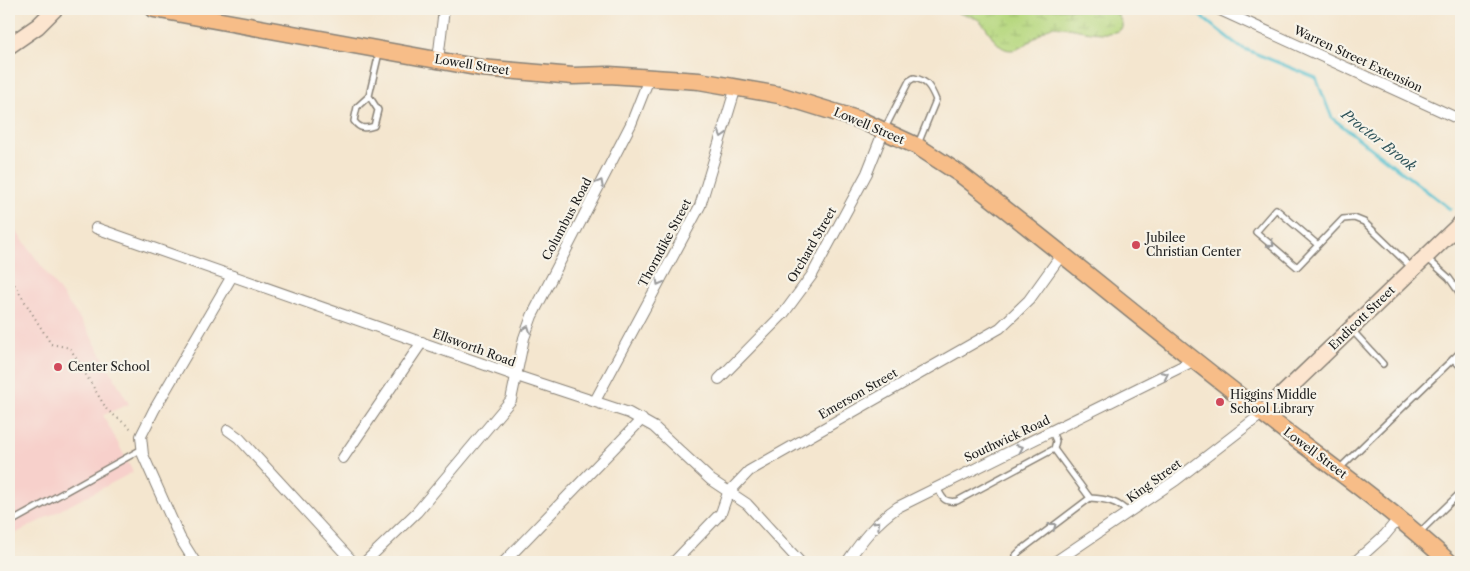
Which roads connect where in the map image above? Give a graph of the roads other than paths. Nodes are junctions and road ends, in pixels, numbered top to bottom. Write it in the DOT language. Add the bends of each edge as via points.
graph roads {
  1 [pos="56,9"];
  2 [pos="154,9"];
  3 [pos="444,9"];
  4 [pos="1218,9"];
  5 [pos="9,46"];
  6 [pos="380,50"];
  7 [pos="438,60"];
  8 [pos="650,76"];
  9 [pos="736,87"];
  10 [pos="369,96"];
  11 [pos="1461,120"];
  12 [pos="884,130"];
  13 [pos="917,146"];
  14 [pos="1461,223"];
  15 [pos="96,228"];
  16 [pos="1318,245"];
  17 [pos="1062,254"];
  18 [pos="1425,257"];
  19 [pos="1413,269"];
  20 [pos="232,276"];
  21 [pos="1461,295"];
  22 [pos="1351,329"];
  23 [pos="422,342"];
  24 [pos="1461,351"];
  25 [pos="1453,359"];
  26 [pos="1195,360"];
  27 [pos="1383,364"];
  28 [pos="1461,367"];
  29 [pos="517,376"];
  30 [pos="719,380"];
  31 [pos="595,401"];
  32 [pos="1263,414"];
  33 [pos="642,419"];
  34 [pos="228,430"];
  35 [pos="1052,432"];
  36 [pos="142,449"];
  37 [pos="1054,449"];
  38 [pos="343,458"];
  39 [pos="1338,470"];
  40 [pos="936,487"];
  41 [pos="1461,492"];
  42 [pos="728,493"];
  43 [pos="1090,498"];
  44 [pos="1129,514"];
  45 [pos="1399,518"];
  46 [pos="9,523"];
  47 [pos="1418,534"];
  48 [pos="854,553"];
  49 [pos="195,562"];
  50 [pos="353,562"];
  51 [pos="365,562"];
  52 [pos="504,562"];
  53 [pos="674,562"];
  54 [pos="800,562"];
  55 [pos="847,562"];
  56 [pos="860,562"];
  57 [pos="1016,562"];
  58 [pos="1055,562"];
  59 [pos="1355,562"];
  60 [pos="1449,562"];
  1 -- 5 [label="street"];
  2 -- 6 [label="main road, Lowell Street"];
  3 -- 7 [label="street"];
  4 -- 11 [label="street, Warren Street Extension"];
  6 -- 7 [label="main road, Lowell Street"];
  6 -- 10 [label="lane"];
  7 -- 8 [label="main road, Lowell Street" via="518,72"];
  8 -- 9 [label="main road, Lowell Street"];
  29 -- 8 [label="street, Columbus Road, one-way" via="532,316 631,124"];
  9 -- 12 [label="main road, Lowell Street" via="821,106"];
  9 -- 31 [label="street, Thorndike Street, one-way" via="700,206"];
  10 -- 10 [label="lane" via="378,110 374,126 358,127 354,122 357,107"];
  12 -- 13 [label="main road, Lowell Street"];
  12 -- 13 [label="lane" via="909,81 914,78 923,80 936,100"];
  12 -- 30 [label="street, Orchard Street" via="867,173 812,275 784,313"];
  13 -- 17 [label="main road, Lowell Street" via="960,174"];
  14 -- 18 [label="street, Endicott Street"];
  15 -- 20 [label="street, Ellsworth Road"];
  16 -- 16 [label="lane, one-way" via="1276,209 1256,232 1297,267"];
  16 -- 19 [label="lane" via="1343,219 1354,218 1364,222"];
  17 -- 26 [label="main road, Lowell Street"];
  17 -- 42 [label="street, Emerson Street" via="1009,322 749,472"];
  18 -- 19 [label="street, Endicott Street"];
  18 -- 21 [label="lane" via="1449,278"];
  19 -- 22 [label="street, Endicott Street"];
  20 -- 23 [label="street, Ellsworth Road"];
  20 -- 36 [label="street" via="154,410 141,436"];
  22 -- 27 [label="lane"];
  22 -- 32 [label="street, Endicott Street"];
  23 -- 29 [label="street, Ellsworth Road"];
  23 -- 38 [label="street"];
  24 -- 25 [label="lane"];
  25 -- 28 [label="lane"];
  25 -- 39 [label="lane"];
  26 -- 32 [label="main road, Lowell Street"];
  35 -- 26 [label="street, Southwick Road, one-way"];
  29 -- 31 [label="street, Ellsworth Road"];
  29 -- 51 [label="street, Columbus Road" via="511,400 416,512"];
  31 -- 33 [label="street, Ellsworth Road"];
  32 -- 39 [label="main road, Lowell Street"];
  32 -- 44 [label="street, King Street"];
  33 -- 42 [label="street, Ellsworth Road" via="654,426"];
  33 -- 52 [label="street"];
  34 -- 50 [label="street"];
  35 -- 37 [label="lane" via="1056,441"];
  40 -- 35 [label="street, Southwick Road, one-way"];
  36 -- 46 [label="lane"];
  36 -- 49 [label="street" via="180,538"];
  37 -- 40 [label="lane" via="957,501 944,500"];
  37 -- 43 [label="lane"];
  39 -- 45 [label="main road, Lowell Street"];
  48 -- 40 [label="street, Southwick Road, one-way" via="879,522 898,507"];
  41 -- 47 [label="lane"];
  42 -- 53 [label="street, Emerson Street" via="721,513"];
  42 -- 54 [label="street, Ellsworth Road" via="755,512"];
  43 -- 44 [label="lane" via="1120,504"];
  57 -- 43 [label="lane, one-way" via="1016,555"];
  44 -- 58 [label="street, King Street"];
  45 -- 47 [label="main road, Lowell Street"];
  45 -- 59 [label="street"];
  47 -- 60 [label="main road, Lowell Street"];
  48 -- 55 [label="street, Southwick Road"];
  48 -- 56 [label="lane"];
}
